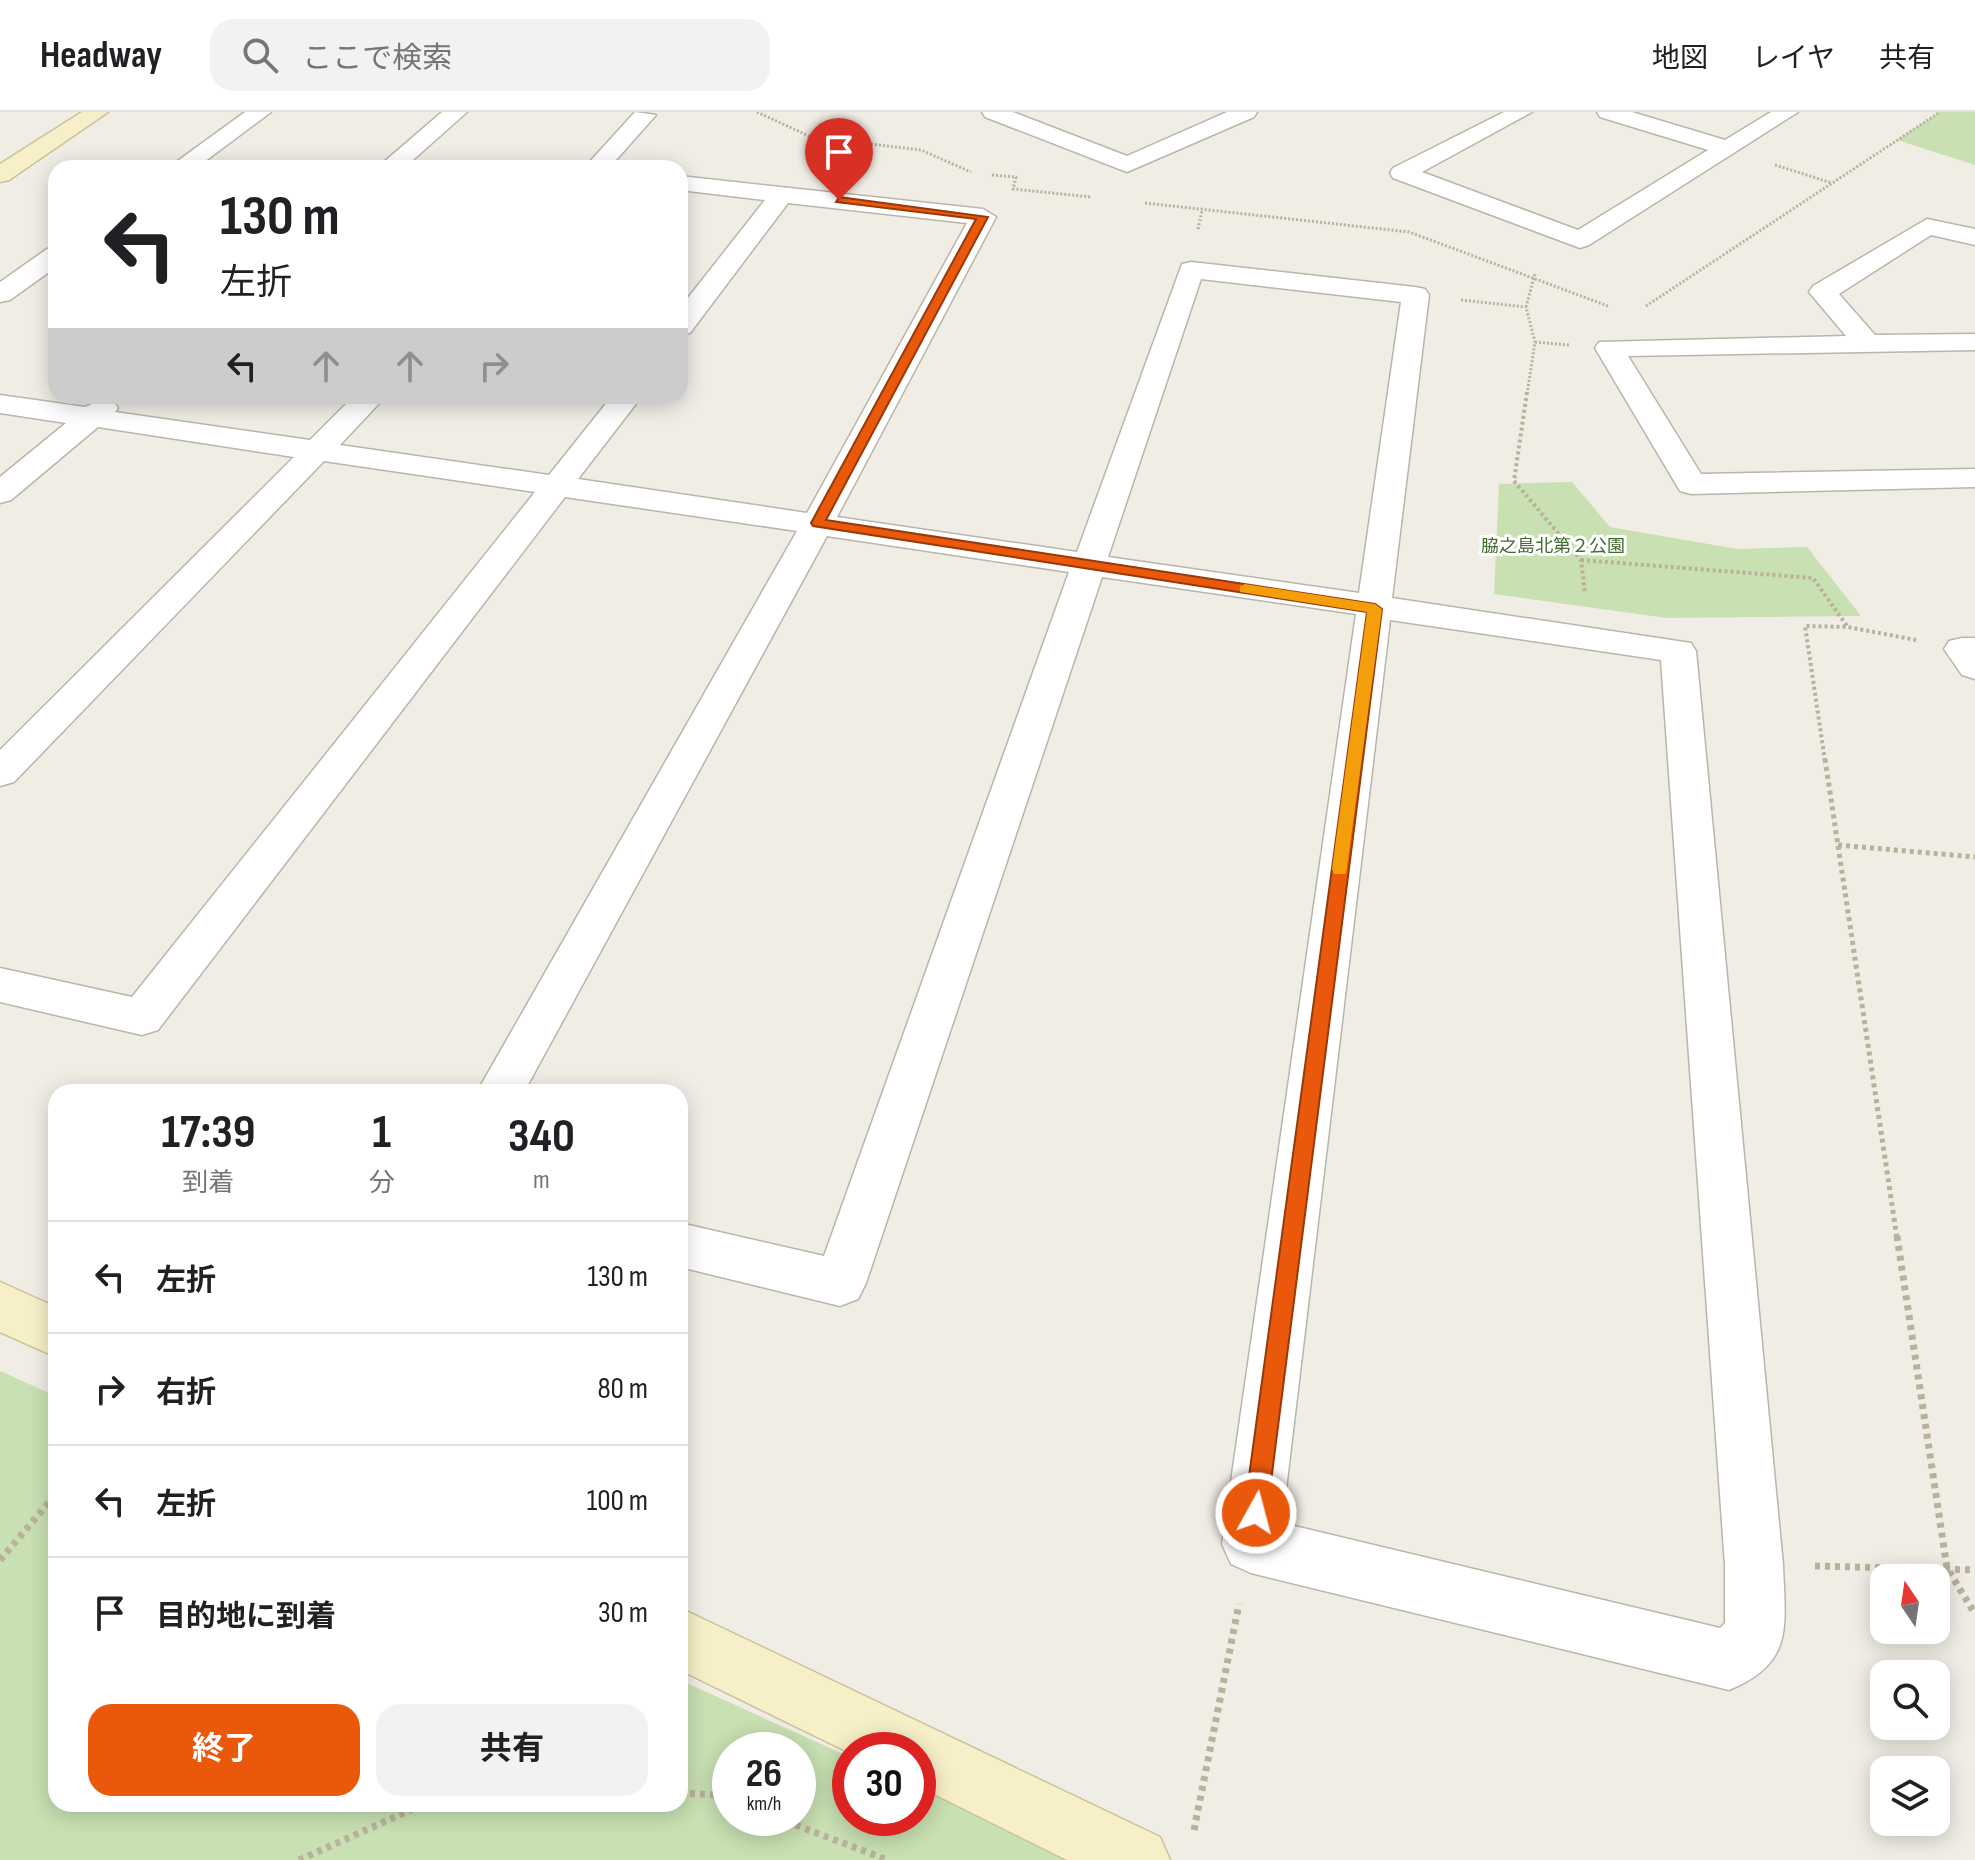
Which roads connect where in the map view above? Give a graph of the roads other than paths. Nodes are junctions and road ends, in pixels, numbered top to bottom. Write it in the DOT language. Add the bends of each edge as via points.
graph roads {
  1 [pos="97,112"];
  2 [pos="260,112"];
  3 [pos="456,112"];
  4 [pos="993,112"];
  5 [pos="1246,112"];
  6 [pos="1521,112"];
  7 [pos="1608,112"];
  8 [pos="1787,112"];
  9 [pos="645,115"];
  10 [pos="1725,148"];
  11 [pos="191,160"];
  12 [pos="399,160"];
  13 [pos="603,160"];
  14 [pos="0,175"];
  15 [pos="688,184"];
  16 [pos="782,194"];
  17 [pos="1975,237"];
  18 [pos="48,261"];
  19 [pos="0,294"];
  20 [pos="688,317"];
  21 [pos="1866,342"];
  22 [pos="1975,342"];
  23 [pos="0,404"];
  24 [pos="107,404"];
  25 [pos="363,404"];
  26 [pos="621,404"];
  27 [pos="90,418"];
  28 [pos="317,451"];
  29 [pos="1975,478"];
  30 [pos="559,485"];
  31 [pos="0,493"];
  32 [pos="818,523"];
  33 [pos="1089,564"];
  34 [pos="1375,609"];
  35 [pos="0,773"];
  36 [pos="0,985"];
  37 [pos="504,1084"];
  38 [pos="688,1247"];
  39 [pos="0,1306"];
  40 [pos="48,1329"];
  41 [pos="688,1642"];
  42 [pos="874,1732"];
  43 [pos="936,1760"];
  44 [pos="1164,1852"];
  1 -- 14 [label="street"];
  2 -- 11 [label="street"];
  3 -- 12 [label="street"];
  4 -- 5 [label="street" via="1127,165"];
  6 -- 10 [label="street" via="1402,173 1580,240"];
  7 -- 10 [label="street"];
  8 -- 10 [label="street"];
  9 -- 13 [label="street"];
  15 -- 16 [label="street"];
  16 -- 20 [label="street"];
  16 -- 32 [label="street" via="983,217"];
  17 -- 21 [label="street" via="1927,227 1823,292"];
  18 -- 19 [label="street"];
  21 -- 22 [label="street"];
  21 -- 29 [label="street" via="1609,348 1691,484"];
  23 -- 27 [label="street"];
  24 -- 27 [label="street"];
  25 -- 28 [label="street"];
  26 -- 30 [label="street"];
  27 -- 28 [label="street"];
  27 -- 31 [label="street"];
  28 -- 30 [label="street"];
  28 -- 35 [label="street"];
  30 -- 32 [label="street"];
  30 -- 36 [label="street" via="142,1017"];
  32 -- 33 [label="street"];
  32 -- 37 [label="street"];
  33 -- 34 [label="street"];
  33 -- 34 [label="street" via="1191,270 1415,295"];
  33 -- 38 [label="street" via="840,1283"];
  34 -- 34 [label="street" via="1678,651 1754,1565 1755,1637 1729,1660 1251,1544"];
  39 -- 40 [label="street"];
  41 -- 42 [label="street"];
  43 -- 44 [label="street"];
}
